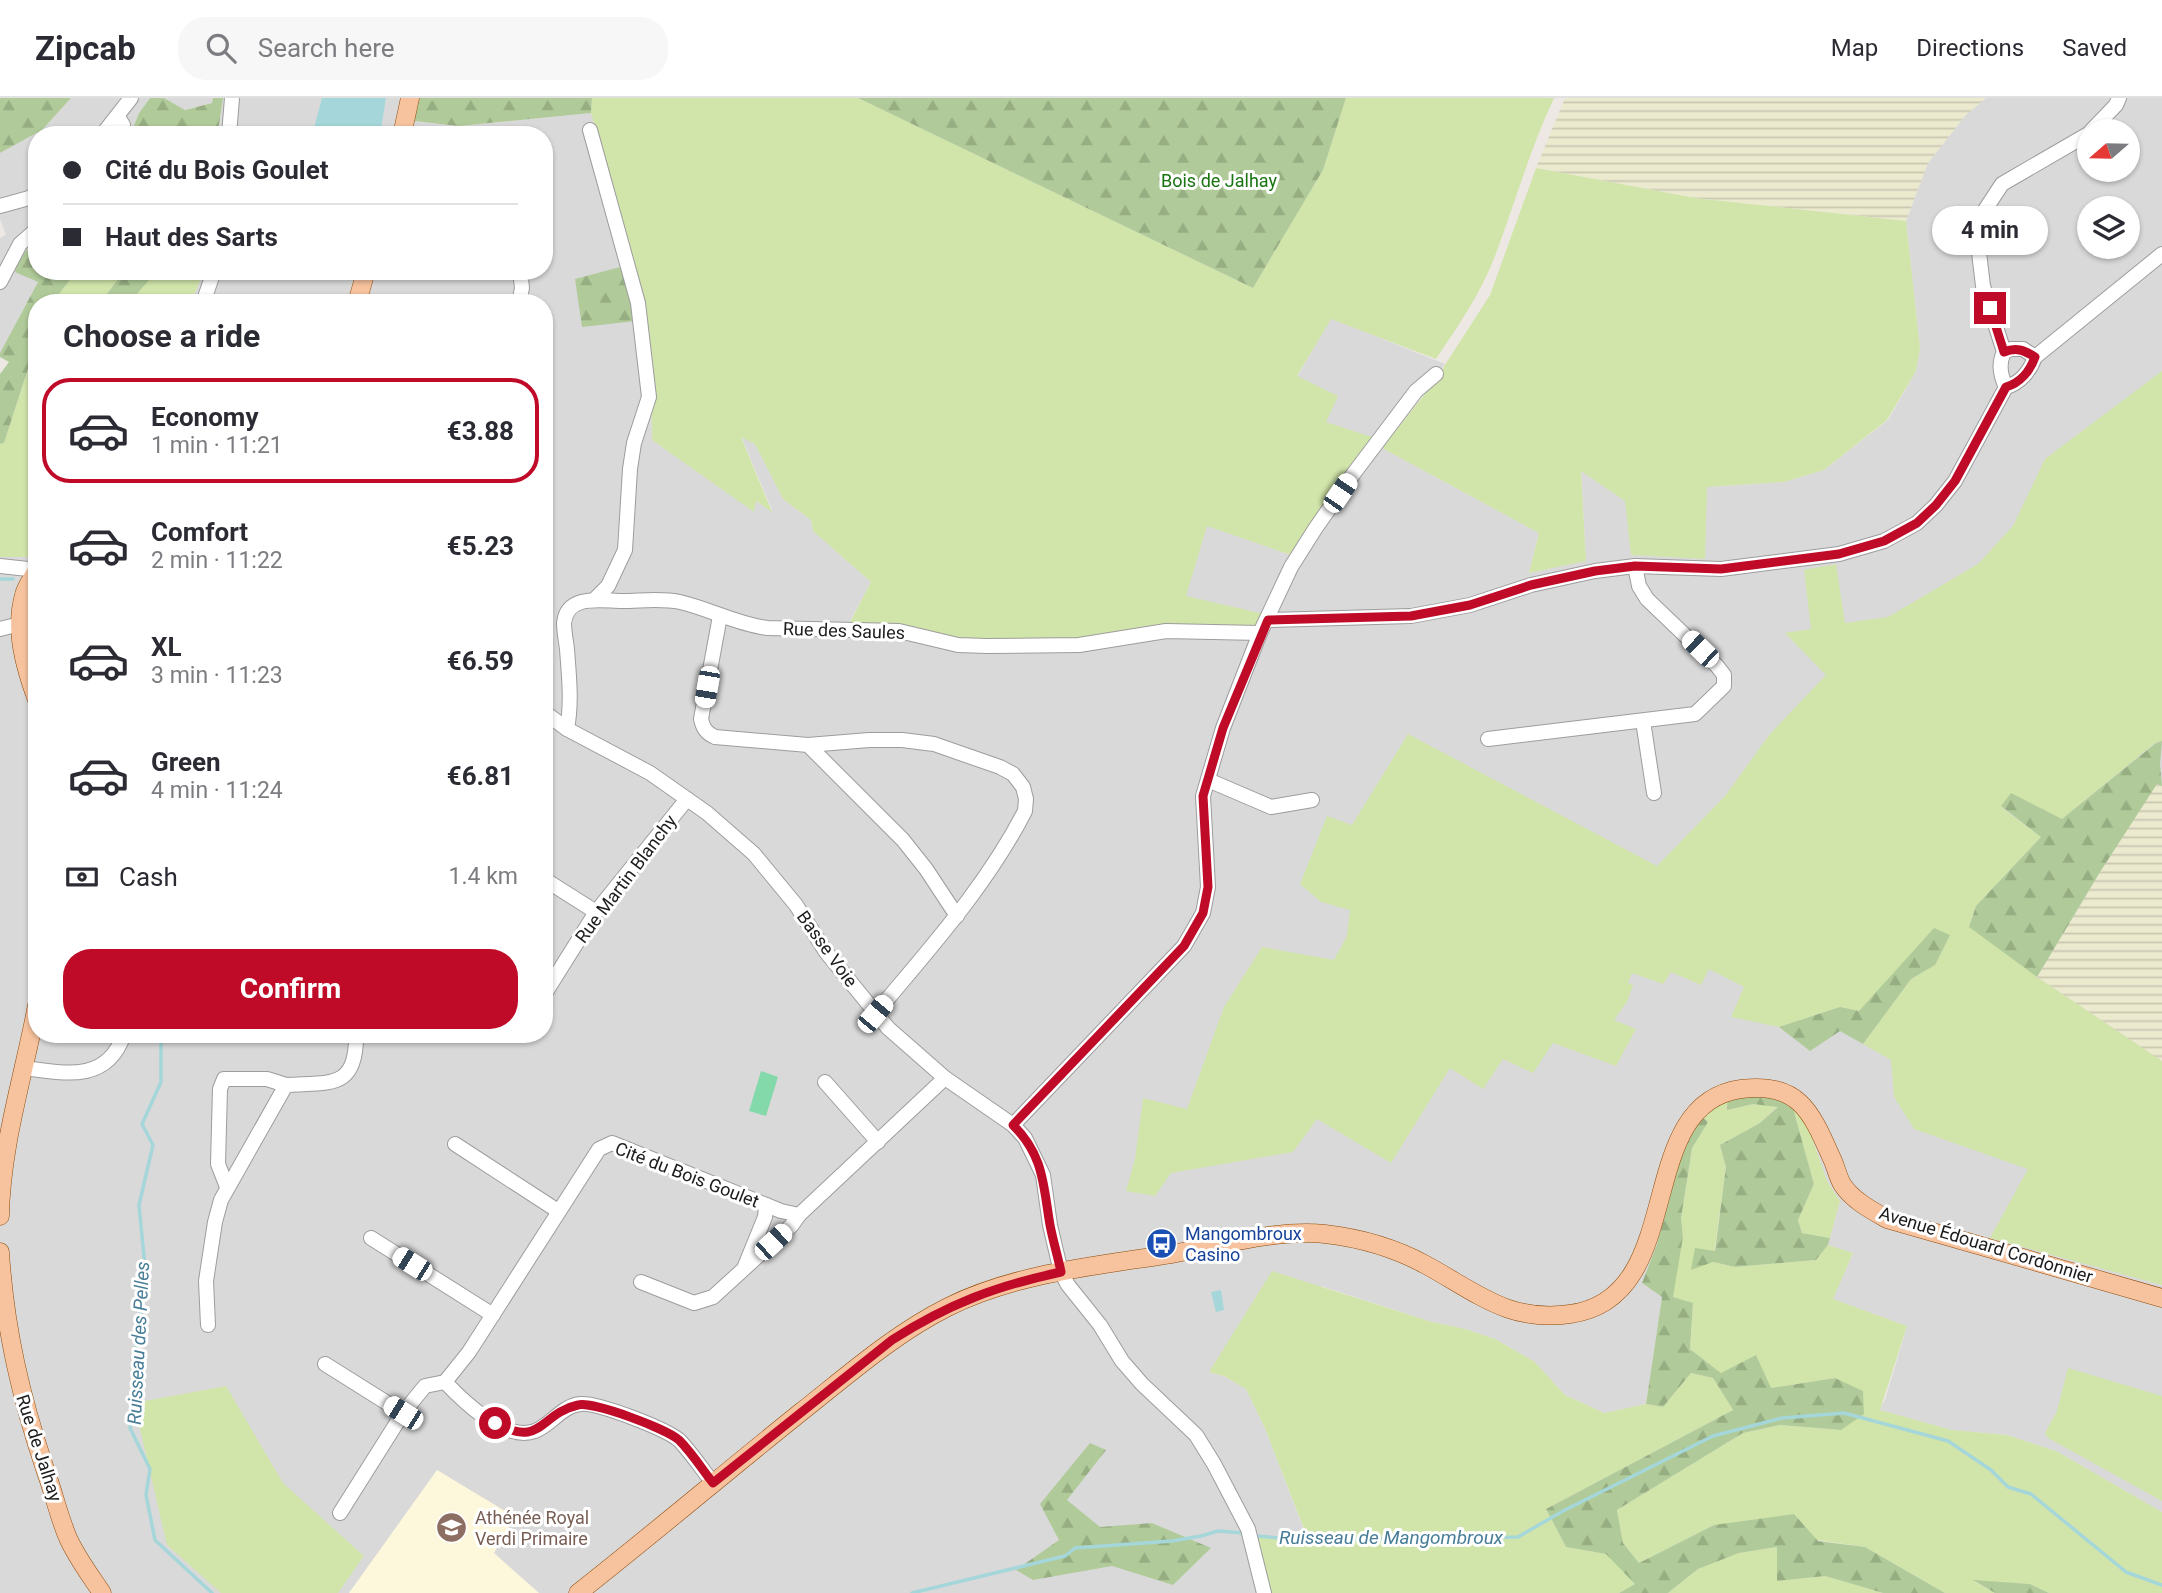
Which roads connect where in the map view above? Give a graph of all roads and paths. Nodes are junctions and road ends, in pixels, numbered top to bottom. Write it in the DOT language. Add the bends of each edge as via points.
graph roads {
  1 [pos="131,98"];
  2 [pos="232,98"];
  3 [pos="410,98"];
  4 [pos="2119,98"];
  5 [pos="118,117"];
  6 [pos="2103,119"];
  7 [pos="110,126"];
  8 [pos="123,126"];
  9 [pos="230,126"];
  10 [pos="403,126"];
  11 [pos="590,130"];
  12 [pos="2077,140"];
  13 [pos="28,198"];
  14 [pos="0,206"];
  15 [pos="28,237"];
  16 [pos="2162,254"];
  17 [pos="0,282"];
  18 [pos="2004,352"];
  19 [pos="2035,357"];
  20 [pos="1436,374"];
  21 [pos="2006,387"];
  22 [pos="0,566"];
  23 [pos="1635,566"];
  24 [pos="28,569"];
  25 [pos="28,587"];
  26 [pos="596,598"];
  27 [pos="720,616"];
  28 [pos="1268,620"];
  29 [pos="20,624"];
  30 [pos="0,629"];
  31 [pos="1260,633"];
  32 [pos="28,670"];
  33 [pos="553,719"];
  34 [pos="1643,722"];
  35 [pos="567,729"];
  36 [pos="1488,739"];
  37 [pos="808,745"];
  38 [pos="1208,780"];
  39 [pos="1654,793"];
  40 [pos="687,799"];
  41 [pos="1312,800"];
  42 [pos="553,885"];
  43 [pos="596,912"];
  44 [pos="957,916"];
  45 [pos="553,981"];
  46 [pos="875,1014"];
  47 [pos="30,1043"];
  48 [pos="120,1043"];
  49 [pos="356,1043"];
  50 [pos="25,1068"];
  51 [pos="945,1078"];
  52 [pos="825,1082"];
  53 [pos="286,1085"];
  54 [pos="1013,1125"];
  55 [pos="878,1142"];
  56 [pos="455,1144"];
  57 [pos="227,1187"];
  58 [pos="766,1205"];
  59 [pos="558,1211"];
  60 [pos="799,1215"];
  61 [pos="0,1216"];
  62 [pos="371,1238"];
  63 [pos="0,1252"];
  64 [pos="744,1268"];
  65 [pos="1061,1272"];
  66 [pos="641,1282"];
  67 [pos="2162,1298"];
  68 [pos="493,1315"];
  69 [pos="208,1325"];
  70 [pos="325,1364"];
  71 [pos="445,1382"];
  72 [pos="403,1413"];
  73 [pos="713,1483"];
  74 [pos="340,1513"];
  75 [pos="102,1593"];
  76 [pos="578,1593"];
  77 [pos="1264,1593"];
  1 -- 5 [label="street"];
  2 -- 9 [label="street"];
  3 -- 10 [label="main road"];
  4 -- 6 [label="street"];
  5 -- 7 [label="street"];
  5 -- 8 [label="street"];
  11 -- 26 [label="street" via="638,303 649,397 632,456 625,550 608,586"];
  12 -- 18 [label="street" via="2002,184 1981,216 1978,244 1983,286"];
  13 -- 14 [label="street"];
  15 -- 17 [label="street"];
  16 -- 19 [label="street"];
  18 -- 19 [label="street" via="2023,349"];
  18 -- 21 [label="street" via="2000,359"];
  19 -- 21 [label="street" via="2030,370"];
  20 -- 28 [label="street" via="1416,391 1315,529 1291,567"];
  21 -- 23 [label="street" via="1943,497 1917,523 1884,541 1839,554 1721,569"];
  22 -- 24 [label="street"];
  23 -- 28 [label="street" via="1557,579 1470,605 1411,616"];
  23 -- 34 [label="street" via="1647,599 1724,675 1724,686 1695,714"];
  25 -- 29 [label="main road"];
  26 -- 27 [label="street, Rue des Saules" via="681,603"];
  26 -- 35 [label="street" via="578,603 564,620 571,708"];
  27 -- 31 [label="street, Rue des Saules" via="767,628 899,631 958,645 987,646 1079,645 1166,631"];
  27 -- 37 [label="street" via="701,719 704,729 715,737"];
  28 -- 31 [label="street"];
  29 -- 30 [label="street"];
  29 -- 32 [label="main road"];
  31 -- 38 [label="street"];
  33 -- 35 [label="street, Basse Voie"];
  34 -- 36 [label="street"];
  34 -- 39 [label="street"];
  35 -- 40 [label="street, Basse Voie" via="650,773"];
  37 -- 44 [label="street" via="904,839"];
  37 -- 44 [label="street" via="869,740 934,744 1013,774 1023,787 1025,811"];
  38 -- 41 [label="street" via="1271,807"];
  38 -- 54 [label="street" via="1203,796 1208,887 1203,913 1184,946"];
  40 -- 43 [label="street, Rue Martin Blanchy"];
  40 -- 46 [label="street, Basse Voie" via="766,867"];
  42 -- 43 [label="street"];
  43 -- 45 [label="street, Rue Martin Blanchy"];
  44 -- 46 [label="street"];
  46 -- 51 [label="street, Basse Voie"];
  47 -- 50 [label="main road"];
  48 -- 50 [label="street" via="114,1058 83,1072"];
  49 -- 53 [label="street" via="352,1069 343,1078"];
  50 -- 61 [label="main road" via="4,1159"];
  51 -- 54 [label="street, Basse Voie"];
  51 -- 55 [label="street, Cité du Bois Goulet"];
  52 -- 55 [label="street"];
  53 -- 57 [label="street"];
  53 -- 57 [label="street" via="267,1079 224,1079 218,1164"];
  54 -- 65 [label="street, Basse Voie" via="1026,1138 1044,1175"];
  55 -- 60 [label="street, Cité du Bois Goulet"];
  56 -- 59 [label="street"];
  57 -- 69 [label="street" via="209,1257"];
  58 -- 59 [label="street, Cité du Bois Goulet" via="612,1143 599,1149"];
  58 -- 60 [label="street, Cité du Bois Goulet"];
  58 -- 64 [label="street, Cité du Bois Goulet"];
  59 -- 68 [label="street, Cité du Bois Goulet"];
  60 -- 64 [label="street, Cité du Bois Goulet"];
  62 -- 68 [label="street"];
  63 -- 75 [label="main road, Rue de Jalhay" via="2,1293 25,1409 68,1538"];
  64 -- 66 [label="street, Cité du Bois Goulet" via="713,1297 694,1303"];
  65 -- 67 [label="main road, Avenue Édouard Cordonnier" via="1262,1236 1321,1234 1395,1250 1512,1312 1546,1317 1576,1314 1607,1301 1628,1283 1652,1227 1680,1135 1701,1106 1730,1091 1762,1086 1786,1092 1807,1109 1843,1185 1864,1206 1887,1219"];
  65 -- 73 [label="main road, Avenue Édouard Cordonnier" via="982,1293 922,1321"];
  65 -- 77 [label="street" via="1122,1361 1196,1435 1248,1529"];
  68 -- 71 [label="street, Cité du Bois Goulet"];
  70 -- 72 [label="street"];
  71 -- 72 [label="street, Cité du Bois Goulet" via="425,1386"];
  71 -- 73 [label="street" via="464,1402 507,1430 535,1431 565,1410 592,1404 664,1430"];
  72 -- 74 [label="street, Cité du Bois Goulet"];
  73 -- 76 [label="main road, Avenue Édouard Cordonnier"];
}
